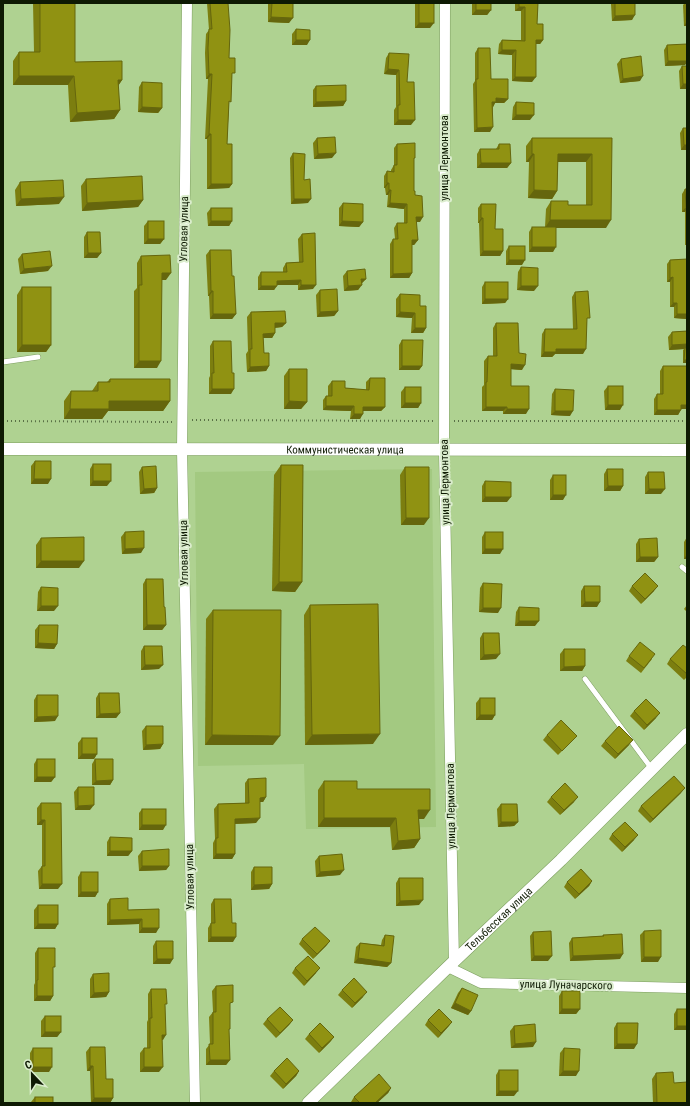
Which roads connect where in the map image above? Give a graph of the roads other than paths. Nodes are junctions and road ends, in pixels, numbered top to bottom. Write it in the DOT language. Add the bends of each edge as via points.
graph roads {
  1 [pos="187,3"];
  2 [pos="444,3"];
  3 [pos="38,357"];
  4 [pos="3,362"];
  5 [pos="3,449"];
  6 [pos="182,450"];
  7 [pos="444,450"];
  8 [pos="687,450"];
  9 [pos="682,567"];
  10 [pos="687,571"];
  11 [pos="585,679"];
  12 [pos="687,734"];
  13 [pos="652,768"];
  14 [pos="451,964"];
  15 [pos="687,988"];
  16 [pos="195,1103"];
  17 [pos="308,1103"];
  1 -- 6 [label="street, Угловая улица"];
  2 -- 7 [label="street, улица Лермонтова"];
  3 -- 4 [label="lane"];
  5 -- 6 [label="street, Коммунистическая улица"];
  6 -- 7 [label="street, Коммунистическая улица"];
  6 -- 16 [label="street, Угловая улица"];
  7 -- 8 [label="street, Коммунистическая улица"];
  7 -- 14 [label="street, улица Лермонтова"];
  9 -- 10 [label="lane"];
  11 -- 13 [label="lane"];
  12 -- 13 [label="street, Тельбесская улица"];
  13 -- 14 [label="street, Тельбесская улица"];
  14 -- 15 [label="street, улица Луначарского" via="481,984"];
  14 -- 17 [label="street, Тельбесская улица"];
}
